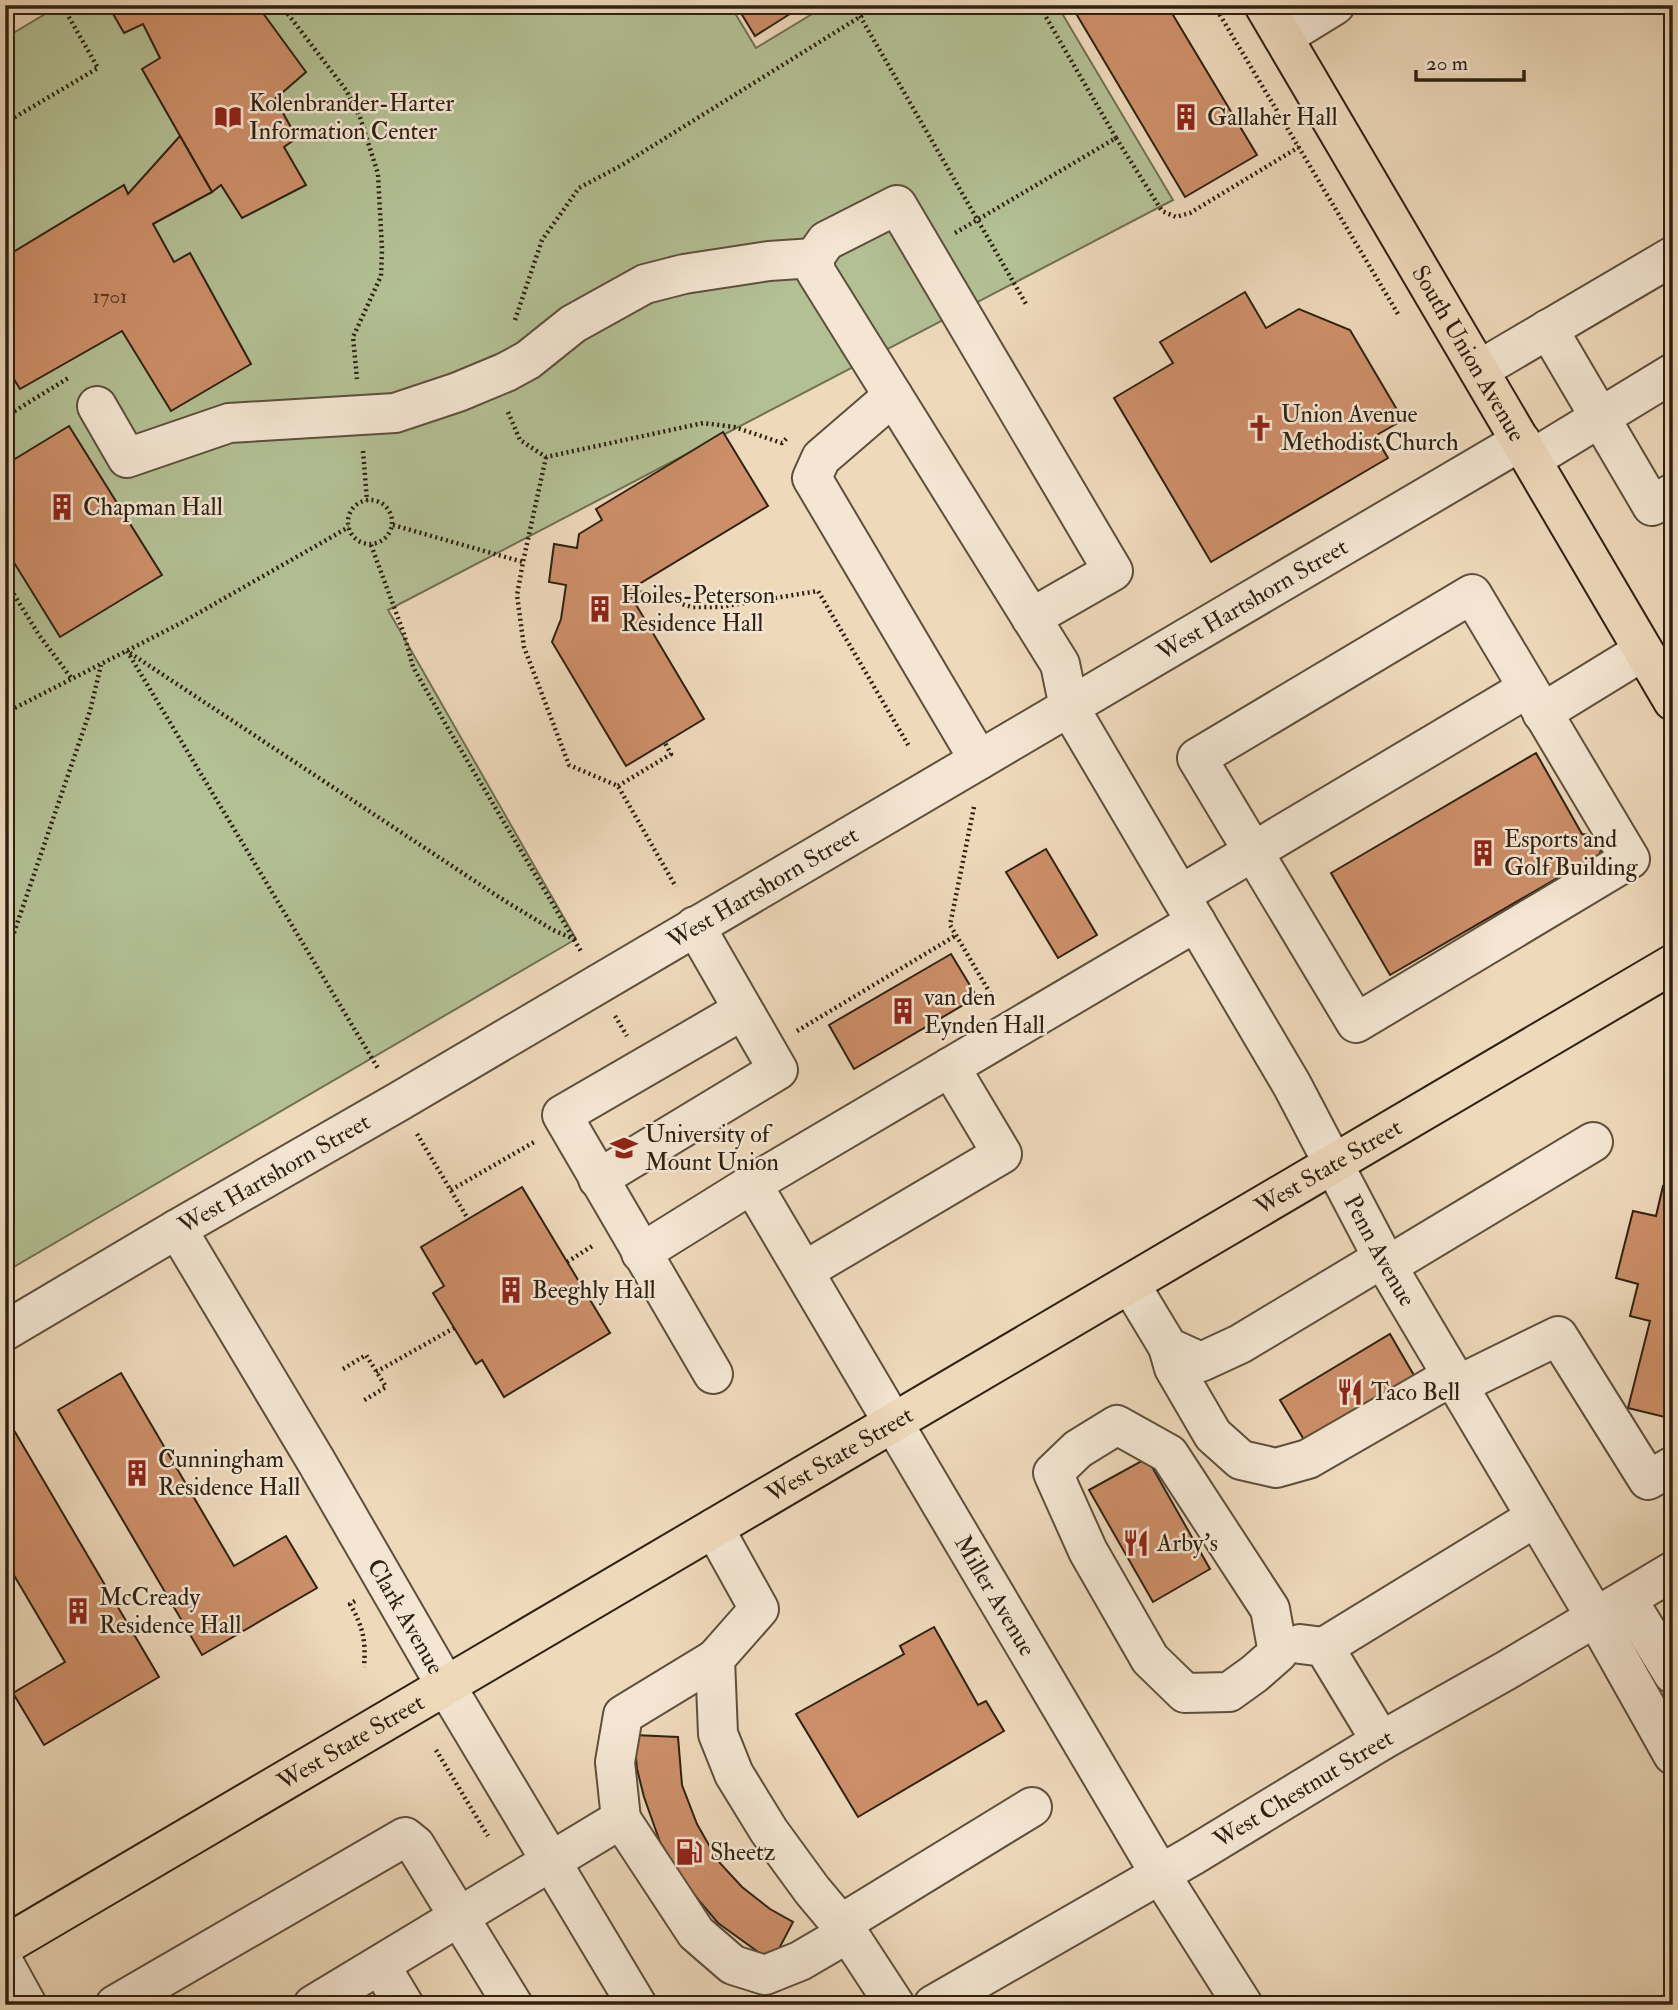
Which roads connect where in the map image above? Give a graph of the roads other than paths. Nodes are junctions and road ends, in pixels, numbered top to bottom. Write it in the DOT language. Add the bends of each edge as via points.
graph roads {
  1 [pos="1335,5"];
  2 [pos="1273,21"];
  3 [pos="1673,256"];
  4 [pos="814,258"];
  5 [pos="1548,329"];
  6 [pos="1479,370"];
  7 [pos="1673,373"];
  8 [pos="893,396"];
  9 [pos="97,406"];
  10 [pos="1599,418"];
  11 [pos="1526,450"];
  12 [pos="1673,494"];
  13 [pos="1031,618"];
  14 [pos="1643,651"];
  15 [pos="1535,700"];
  16 [pos="1673,701"];
  17 [pos="1069,707"];
  18 [pos="970,765"];
  19 [pos="1253,852"];
  20 [pos="1188,909"];
  21 [pos="695,926"];
  22 [pos="1673,964"];
  23 [pos="743,1010"];
  24 [pos="950,1067"];
  25 [pos="1593,1142"];
  26 [pos="1334,1164"];
  27 [pos="598,1179"];
  28 [pos="752,1184"];
  29 [pos="177,1229"];
  30 [pos="642,1253"];
  31 [pos="1385,1262"];
  32 [pos="804,1271"];
  33 [pos="1130,1284"];
  34 [pos="5,1331"];
  35 [pos="1168,1347"];
  36 [pos="713,1374"];
  37 [pos="1455,1381"];
  38 [pos="895,1423"];
  39 [pos="1660,1473"];
  40 [pos="1536,1517"];
  41 [pos="714,1528"];
  42 [pos="1673,1571"];
  43 [pos="1611,1608"];
  44 [pos="1276,1642"];
  45 [pos="1324,1647"];
  46 [pos="715,1658"];
  47 [pos="1673,1674"];
  48 [pos="446,1686"];
  49 [pos="1381,1741"];
  50 [pos="1673,1755"];
  51 [pos="1032,1807"];
  52 [pos="621,1819"];
  53 [pos="551,1862"];
  54 [pos="1160,1874"];
  55 [pos="458,1917"];
  56 [pos="844,1928"];
  57 [pos="5,1945"];
  58 [pos="5,1965"];
  59 [pos="380,1965"];
  60 [pos="27,2005"];
  61 [pos="115,2005"];
  62 [pos="313,2005"];
  63 [pos="404,2005"];
  64 [pos="513,2005"];
  65 [pos="637,2005"];
  66 [pos="895,2005"];
  67 [pos="933,2005"];
  68 [pos="1243,2005"];
  1 -- 2 [label="street"];
  2 -- 6 [label="main road, South Union Avenue"];
  3 -- 5 [label="street"];
  4 -- 8 [label="street, Penn Avenue" via="816,272"];
  4 -- 9 [label="street" via="684,274 645,284 573,324 506,372 395,413 229,423 127,458"];
  4 -- 13 [label="street" via="826,241 897,205 1112,571"];
  5 -- 6 [label="street"];
  5 -- 10 [label="street"];
  6 -- 11 [label="main road, South Union Avenue"];
  7 -- 10 [label="street, West Hartshorn Street"];
  8 -- 13 [label="street, Penn Avenue"];
  8 -- 18 [label="street" via="821,458 812,478"];
  10 -- 11 [label="street, West Hartshorn Street"];
  10 -- 12 [label="street" via="1652,506"];
  11 -- 14 [label="main road, South Union Avenue"];
  11 -- 17 [label="street, West Hartshorn Street"];
  13 -- 17 [label="street, Penn Avenue" via="1060,664"];
  14 -- 15 [label="street"];
  14 -- 16 [label="main road, South Union Avenue"];
  15 -- 19 [label="street"];
  15 -- 19 [label="street" via="1472,594 1197,758"];
  15 -- 19 [label="street" via="1630,859 1356,1023"];
  17 -- 18 [label="street, West Hartshorn Street"];
  17 -- 20 [label="street, Penn Avenue"];
  18 -- 21 [label="street, West Hartshorn Street"];
  19 -- 20 [label="street"];
  20 -- 24 [label="street"];
  20 -- 26 [label="street, Penn Avenue"];
  21 -- 23 [label="street"];
  21 -- 29 [label="street, West Hartshorn Street"];
  22 -- 26 [label="main road, West State Street"];
  23 -- 27 [label="street" via="778,1070"];
  23 -- 27 [label="street" via="562,1115"];
  24 -- 28 [label="street"];
  24 -- 32 [label="street" via="1002,1154"];
  25 -- 31 [label="street"];
  26 -- 31 [label="street, Penn Avenue"];
  26 -- 33 [label="main road, West State Street"];
  27 -- 30 [label="street"];
  28 -- 30 [label="street"];
  28 -- 32 [label="street, Miller Avenue"];
  29 -- 34 [label="street, West Hartshorn Street"];
  29 -- 48 [label="street, Clark Avenue"];
  30 -- 36 [label="street"];
  31 -- 35 [label="street" via="1201,1362"];
  31 -- 37 [label="street, Penn Avenue"];
  32 -- 38 [label="street, Miller Avenue"];
  33 -- 35 [label="street"];
  33 -- 38 [label="main road, West State Street"];
  35 -- 37 [label="street" via="1174,1368 1213,1435 1241,1460 1276,1468 1308,1459"];
  37 -- 39 [label="street" via="1558,1336"];
  37 -- 40 [label="street, Penn Avenue"];
  38 -- 41 [label="main road, West State Street"];
  38 -- 54 [label="street, Miller Avenue"];
  40 -- 43 [label="street, Penn Avenue"];
  40 -- 45 [label="street"];
  41 -- 46 [label="street" via="759,1609"];
  41 -- 48 [label="main road, West State Street"];
  42 -- 43 [label="street, West Chestnut Street"];
  43 -- 47 [label="street"];
  43 -- 49 [label="street, West Chestnut Street"];
  43 -- 50 [label="street, Penn Avenue"];
  44 -- 44 [label="street" via="1270,1609 1169,1454 1117,1425 1078,1449 1054,1473 1088,1551 1150,1659 1185,1693 1229,1692 1279,1653"];
  44 -- 45 [label="street"];
  45 -- 49 [label="street"];
  46 -- 52 [label="street" via="623,1715 615,1762"];
  46 -- 56 [label="street" via="718,1734 734,1774 769,1831"];
  48 -- 53 [label="street, Clark Avenue"];
  48 -- 57 [label="main road, West State Street"];
  49 -- 54 [label="street, West Chestnut Street"];
  51 -- 56 [label="street"];
  52 -- 53 [label="street"];
  52 -- 56 [label="street" via="696,1933 733,1965 765,1975 800,1961"];
  53 -- 55 [label="street"];
  53 -- 65 [label="street, Clark Avenue"];
  54 -- 67 [label="street, West Chestnut Street"];
  54 -- 68 [label="street, Miller Avenue"];
  55 -- 59 [label="street"];
  55 -- 61 [label="street" via="415,1845 405,1837"];
  55 -- 64 [label="street"];
  56 -- 66 [label="street"];
  58 -- 60 [label="street"];
  59 -- 62 [label="street"];
  59 -- 63 [label="street"];
}
